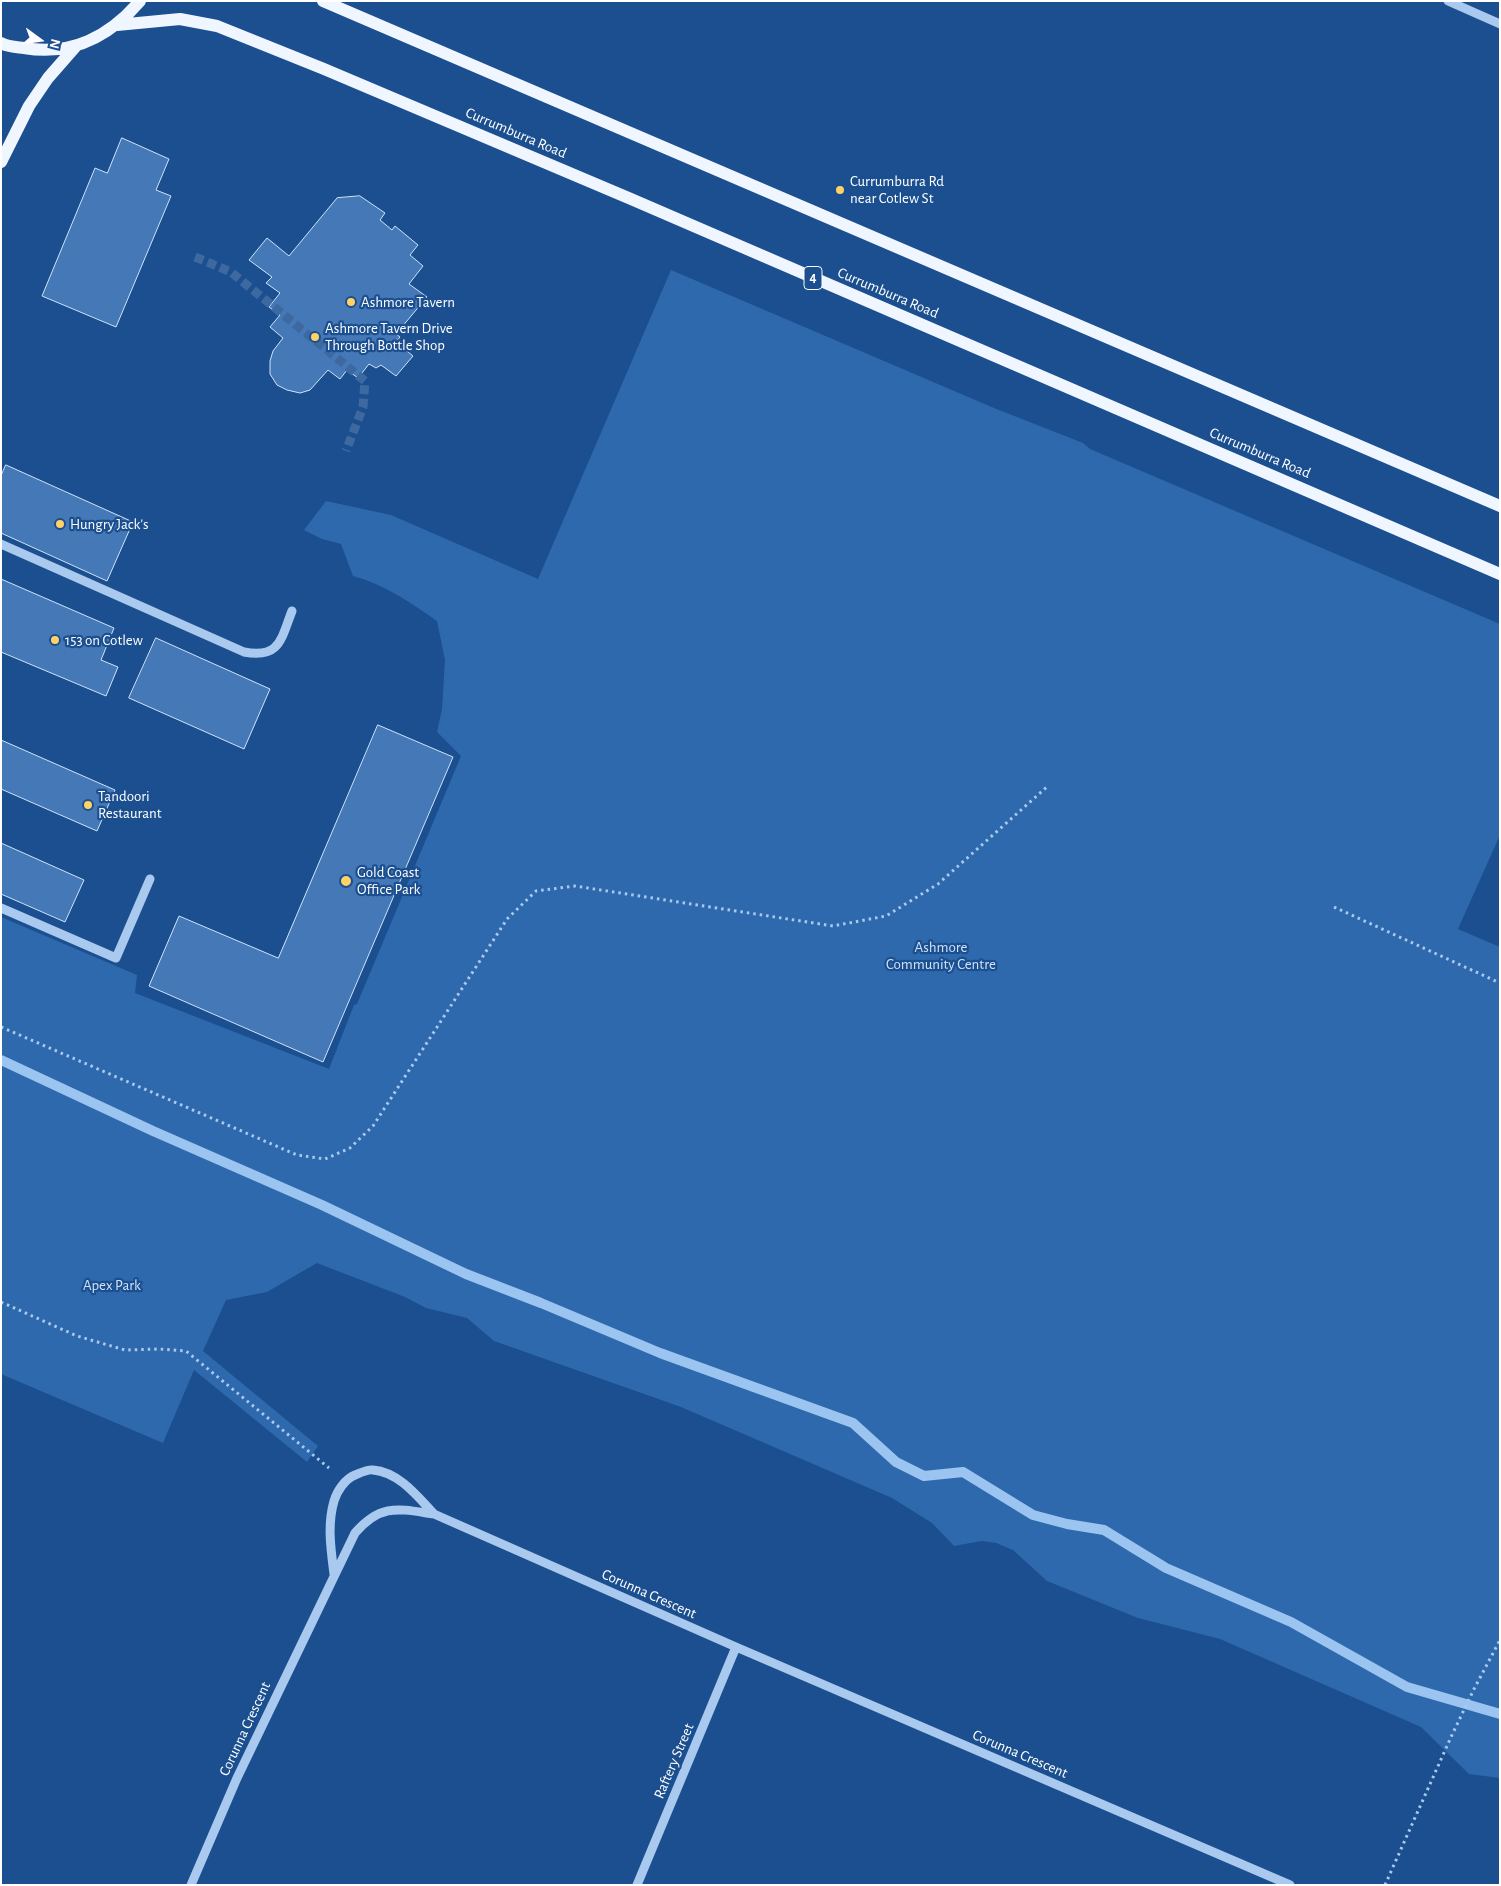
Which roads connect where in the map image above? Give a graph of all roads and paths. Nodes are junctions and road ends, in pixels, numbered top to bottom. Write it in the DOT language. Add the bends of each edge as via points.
graph roads {
  1 [pos="140,1"];
  2 [pos="323,1"];
  3 [pos="1448,1"];
  4 [pos="1500,24"];
  5 [pos="117,25"];
  6 [pos="1,43"];
  7 [pos="76,46"];
  8 [pos="1,162"];
  9 [pos="1500,506"];
  10 [pos="1,544"];
  11 [pos="1500,574"];
  12 [pos="292,611"];
  13 [pos="1049,785"];
  14 [pos="150,879"];
  15 [pos="1334,907"];
  16 [pos="1,908"];
  17 [pos="1500,983"];
  18 [pos="1,1027"];
  19 [pos="1,1302"];
  20 [pos="342,1486"];
  21 [pos="434,1514"];
  22 [pos="334,1575"];
  23 [pos="1500,1640"];
  24 [pos="736,1647"];
  25 [pos="191,1885"];
  26 [pos="637,1885"];
  27 [pos="1290,1885"];
  28 [pos="1385,1885"];
  1 -- 5 [label="main road, 4"];
  2 -- 9 [label="main road"];
  3 -- 4 [label="street"];
  5 -- 7 [label="main road, 4" via="98,38"];
  5 -- 11 [label="main road, Currumburra Road / 4" via="180,19 217,26 613,192"];
  6 -- 7 [label="main road, 4" via="41,51"];
  7 -- 8 [label="main road" via="29,106"];
  10 -- 12 [label="street" via="244,652 261,654 274,648"];
  13 -- 18 [label="path" via="938,884 886,916 833,926 575,886 536,891 508,919 373,1126 350,1148 325,1159 297,1156"];
  14 -- 16 [label="street" via="116,958"];
  15 -- 17 [label="path"];
  19 -- 20 [label="path" via="77,1336 125,1350 186,1351 331,1469"];
  20 -- 21 [label="street" via="350,1477 367,1471 386,1474 403,1483"];
  20 -- 22 [label="street" via="334,1500 331,1519"];
  21 -- 22 [label="street, Corunna Crescent" via="402,1510 377,1513 355,1533"];
  21 -- 24 [label="street, Corunna Crescent"];
  22 -- 25 [label="street, Corunna Crescent" via="237,1778"];
  23 -- 28 [label="path" via="1451,1737"];
  24 -- 26 [label="street, Raftery Street"];
  24 -- 27 [label="street, Corunna Crescent"];
}
